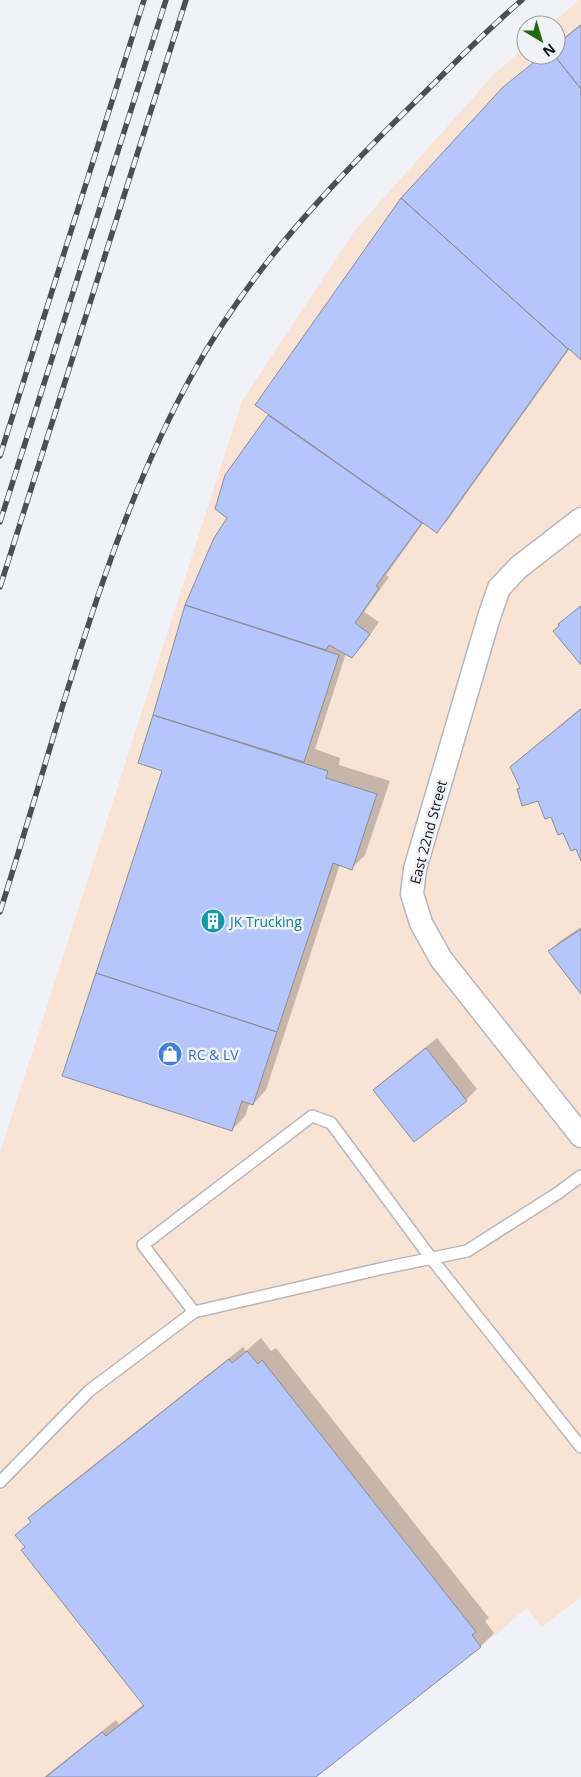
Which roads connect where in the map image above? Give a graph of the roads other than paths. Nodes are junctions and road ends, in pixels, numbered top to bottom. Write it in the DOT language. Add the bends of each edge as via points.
graph roads {
  1 [pos="581,519"];
  2 [pos="581,1136"];
  3 [pos="581,1176"];
  4 [pos="431,1258"];
  5 [pos="194,1312"];
  6 [pos="581,1447"];
  7 [pos="0,1482"];
  1 -- 2 [label="street, East 22nd Street" via="518,567 500,588 415,869 412,894 421,922 441,959"];
  3 -- 4 [label="lane" via="467,1251"];
  4 -- 5 [label="lane"];
  4 -- 5 [label="lane" via="331,1123 312,1116 143,1246"];
  4 -- 6 [label="lane"];
  5 -- 7 [label="lane" via="89,1391"];
}
